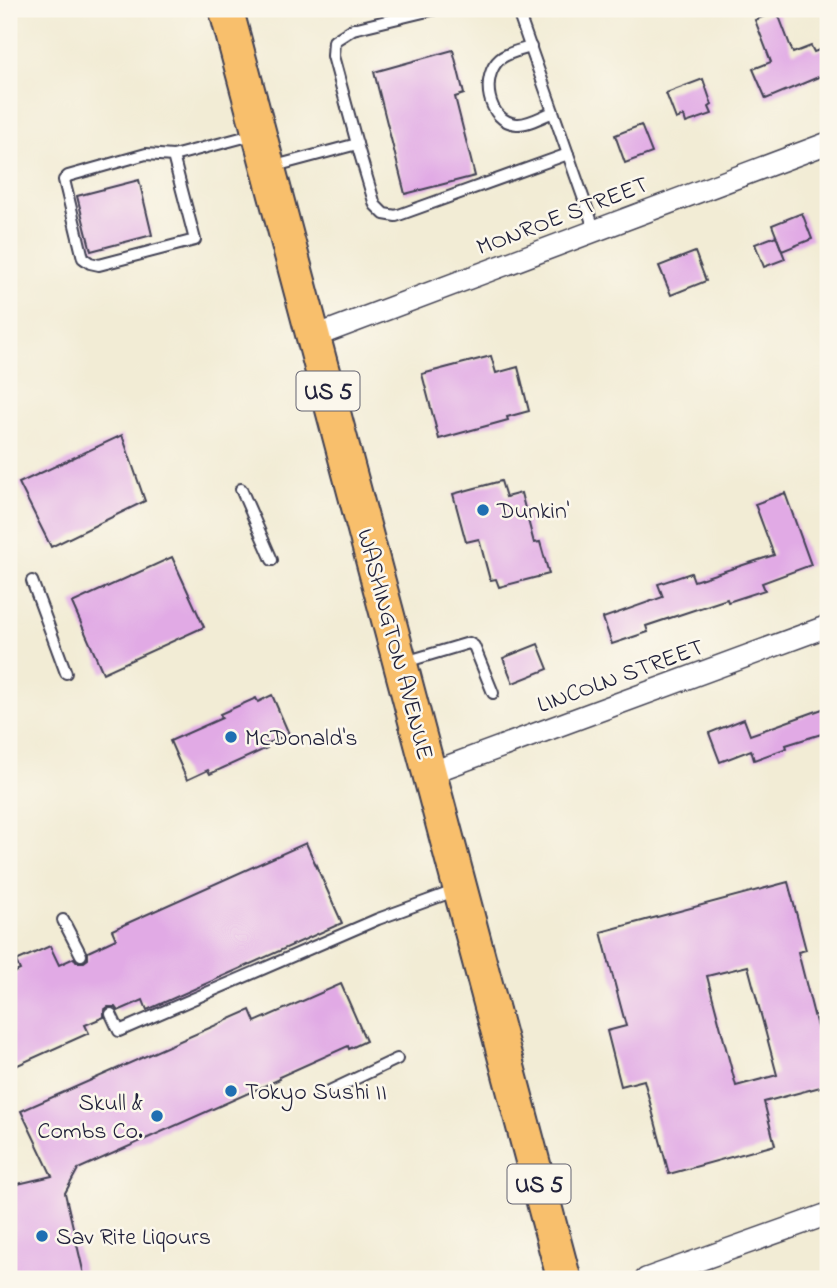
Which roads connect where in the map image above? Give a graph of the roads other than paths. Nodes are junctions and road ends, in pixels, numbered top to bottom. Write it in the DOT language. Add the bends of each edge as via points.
graph roads {
  1 [pos="226,9"];
  2 [pos="436,9"];
  3 [pos="517,9"];
  4 [pos="531,47"];
  5 [pos="553,112"];
  6 [pos="259,133"];
  7 [pos="828,143"];
  8 [pos="357,144"];
  9 [pos="568,154"];
  10 [pos="173,156"];
  11 [pos="268,168"];
  12 [pos="595,231"];
  13 [pos="313,337"];
  14 [pos="241,489"];
  15 [pos="272,560"];
  16 [pos="32,581"];
  17 [pos="828,626"];
  18 [pos="401,664"];
  19 [pos="66,673"];
  20 [pos="493,693"];
  21 [pos="430,773"];
  22 [pos="461,889"];
  23 [pos="63,920"];
  24 [pos="81,955"];
  25 [pos="111,1014"];
  26 [pos="397,1059"];
  27 [pos="321,1095"];
  28 [pos="828,1214"];
  29 [pos="564,1279"];
  30 [pos="646,1279"];
  1 -- 6 [label="main road, WASHINGTON AVENUE / US 5"];
  2 -- 8 [label="lane" via="353,29 334,41 333,56"];
  3 -- 4 [label="lane"];
  4 -- 5 [label="lane"];
  4 -- 5 [label="lane" via="497,61 488,96 494,111 519,125"];
  5 -- 9 [label="lane"];
  6 -- 10 [label="lane"];
  6 -- 11 [label="main road, WASHINGTON AVENUE / US 5"];
  7 -- 12 [label="street, MONROE STREET"];
  8 -- 9 [label="lane" via="375,205 384,214 396,216"];
  8 -- 11 [label="lane"];
  9 -- 12 [label="lane"];
  10 -- 10 [label="lane" via="146,154 64,180 83,258 99,265 195,240"];
  11 -- 13 [label="main road, WASHINGTON AVENUE / US 5"];
  12 -- 13 [label="street, MONROE STREET"];
  13 -- 18 [label="main road, WASHINGTON AVENUE / US 5"];
  14 -- 15 [label="lane"];
  16 -- 19 [label="lane"];
  17 -- 21 [label="street, LINCOLN STREET"];
  18 -- 20 [label="lane" via="470,643"];
  18 -- 21 [label="main road, WASHINGTON AVENUE / US 5"];
  21 -- 22 [label="main road, WASHINGTON AVENUE / US 5"];
  22 -- 25 [label="lane" via="378,919 119,1031"];
  22 -- 29 [label="main road, WASHINGTON AVENUE / US 5"];
  23 -- 24 [label="lane"];
  26 -- 27 [label="lane"];
  28 -- 30 [label="street"];
}
